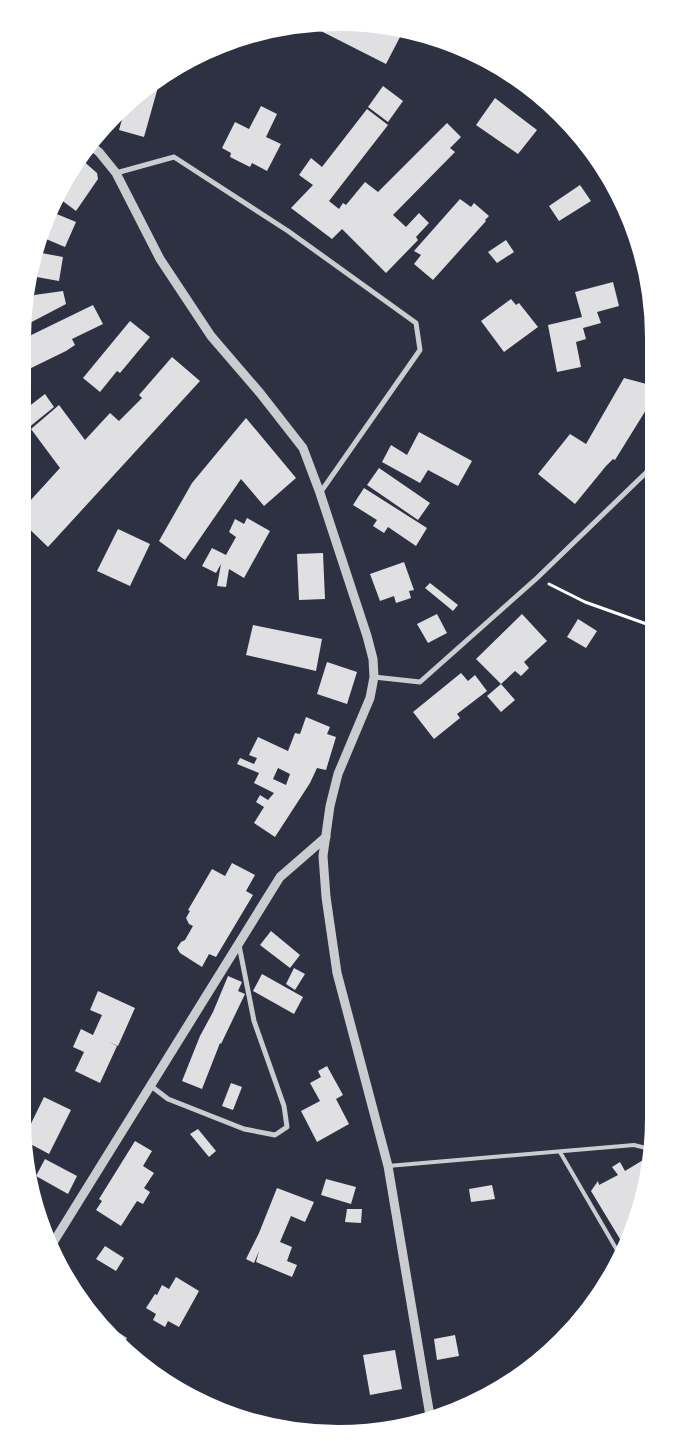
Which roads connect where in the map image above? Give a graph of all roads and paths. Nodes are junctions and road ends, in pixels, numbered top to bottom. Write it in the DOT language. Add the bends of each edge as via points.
graph roads {
  1 [pos="93,147"];
  2 [pos="116,173"];
  3 [pos="648,471"];
  4 [pos="320,493"];
  5 [pos="537,578"];
  6 [pos="648,624"];
  7 [pos="374,677"];
  8 [pos="326,837"];
  9 [pos="238,945"];
  10 [pos="151,1086"];
  11 [pos="646,1148"];
  12 [pos="560,1152"];
  13 [pos="388,1166"];
  14 [pos="54,1242"];
  15 [pos="618,1251"];
  16 [pos="430,1413"];
  1 -- 2 [label="street"];
  2 -- 4 [label="street" via="160,259 200,320 303,448"];
  2 -- 4 [label="street" via="174,157 288,231 416,323 420,350"];
  3 -- 5 [label="street"];
  4 -- 7 [label="street" via="367,636"];
  5 -- 6 [label="path" via="585,602"];
  5 -- 7 [label="street" via="420,682"];
  7 -- 8 [label="street" via="370,698 338,774"];
  8 -- 9 [label="street" via="280,878"];
  8 -- 13 [label="street" via="323,856 326,897 337,973"];
  9 -- 10 [label="street"];
  9 -- 10 [label="street" via="254,1021 284,1106 287,1127 275,1135 244,1129 168,1099"];
  10 -- 14 [label="street"];
  11 -- 12 [label="lane" via="634,1146"];
  12 -- 13 [label="lane"];
  12 -- 15 [label="lane"];
  13 -- 16 [label="street"];
}
